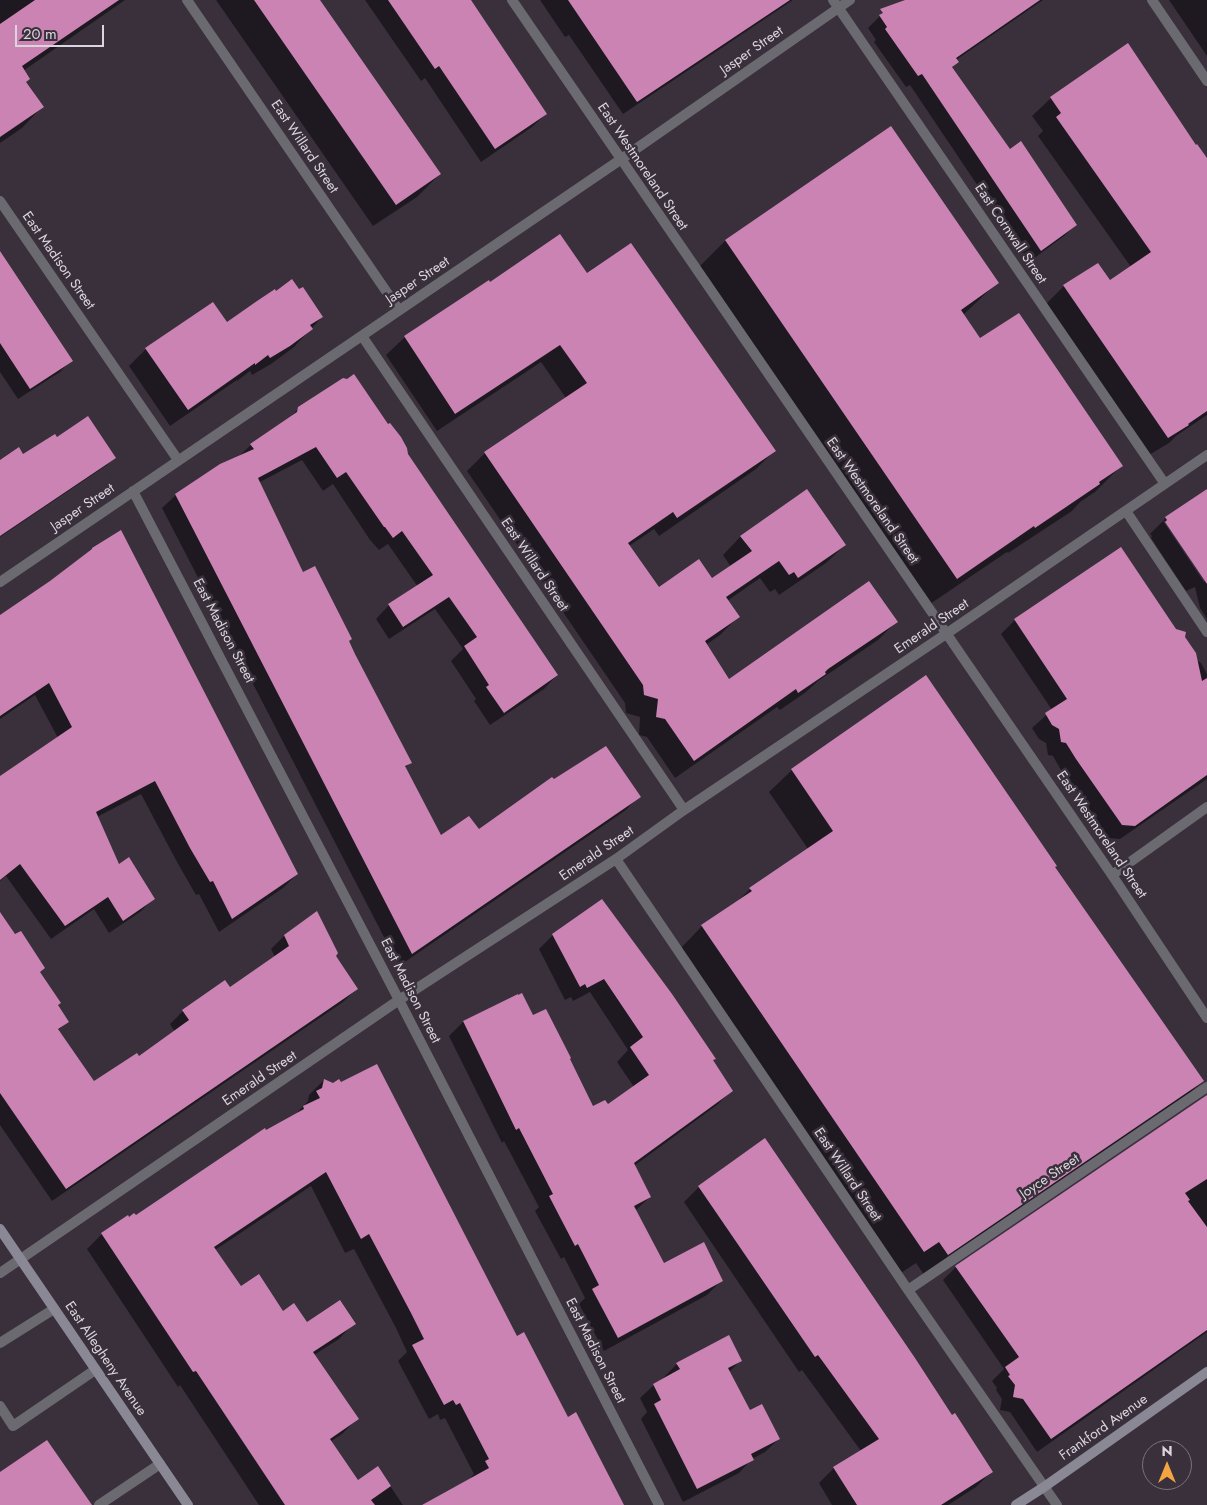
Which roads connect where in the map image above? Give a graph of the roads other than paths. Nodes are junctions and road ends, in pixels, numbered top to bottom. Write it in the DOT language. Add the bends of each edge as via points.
graph roads {
  1 [pos="187,0"];
  2 [pos="512,0"];
  3 [pos="850,0"];
  4 [pos="1152,0"];
  5 [pos="835,4"];
  6 [pos="1207,81"];
  7 [pos="620,160"];
  8 [pos="0,201"];
  9 [pos="399,310"];
  10 [pos="362,336"];
  11 [pos="1207,455"];
  12 [pos="178,460"];
  13 [pos="1165,484"];
  14 [pos="133,491"];
  15 [pos="1126,511"];
  16 [pos="0,582"];
  17 [pos="1207,632"];
  18 [pos="946,634"];
  19 [pos="1207,807"];
  20 [pos="684,810"];
  21 [pos="616,859"];
  22 [pos="1112,875"];
  23 [pos="399,1000"];
  24 [pos="1206,1013"];
  25 [pos="1207,1087"];
  26 [pos="0,1229"];
  27 [pos="20,1259"];
  28 [pos="0,1273"];
  29 [pos="908,1290"];
  30 [pos="54,1309"];
  31 [pos="0,1343"];
  32 [pos="96,1370"];
  33 [pos="1207,1372"];
  34 [pos="0,1406"];
  35 [pos="160,1464"];
  36 [pos="1044,1487"];
  37 [pos="99,1505"];
  38 [pos="188,1505"];
  39 [pos="659,1505"];
  40 [pos="1016,1505"];
  41 [pos="1057,1505"];
  1 -- 9 [label="street, East Willard Street"];
  2 -- 7 [label="street, East Westmoreland Street"];
  3 -- 5 [label="street, Jasper Street"];
  4 -- 6 [label="street"];
  5 -- 7 [label="street, Jasper Street"];
  5 -- 13 [label="street, East Cornwall Street"];
  7 -- 9 [label="street, Jasper Street"];
  7 -- 18 [label="street, East Westmoreland Street"];
  8 -- 12 [label="street, East Madison Street"];
  9 -- 10 [label="street, Jasper Street"];
  10 -- 12 [label="street, Jasper Street"];
  10 -- 20 [label="street, East Willard Street"];
  11 -- 13 [label="street, Emerald Street"];
  12 -- 14 [label="street, Jasper Street"];
  13 -- 15 [label="street, Emerald Street"];
  14 -- 16 [label="street, Jasper Street"];
  14 -- 23 [label="street, East Madison Street"];
  15 -- 17 [label="street"];
  15 -- 18 [label="street, Emerald Street"];
  18 -- 20 [label="street, Emerald Street"];
  18 -- 22 [label="street, East Westmoreland Street"];
  19 -- 22 [label="street"];
  20 -- 21 [label="street, Emerald Street"];
  21 -- 23 [label="street, Emerald Street"];
  21 -- 29 [label="street, East Willard Street"];
  22 -- 24 [label="street, East Westmoreland Street"];
  23 -- 27 [label="street, Emerald Street"];
  23 -- 39 [label="street, East Madison Street"];
  25 -- 29 [label="street, Joyce Street"];
  26 -- 27 [label="main road, East Allegheny Avenue"];
  27 -- 28 [label="street, Emerald Street"];
  27 -- 30 [label="main road, East Allegheny Avenue"];
  29 -- 36 [label="street, East Willard Street"];
  30 -- 31 [label="street"];
  30 -- 32 [label="main road, East Allegheny Avenue"];
  32 -- 34 [label="street" via="13,1426"];
  32 -- 35 [label="main road, East Allegheny Avenue"];
  33 -- 36 [label="main road, Frankford Avenue"];
  35 -- 37 [label="street"];
  35 -- 38 [label="main road, East Allegheny Avenue"];
  36 -- 40 [label="main road, Frankford Avenue"];
  36 -- 41 [label="street, East Willard Street"];
}
